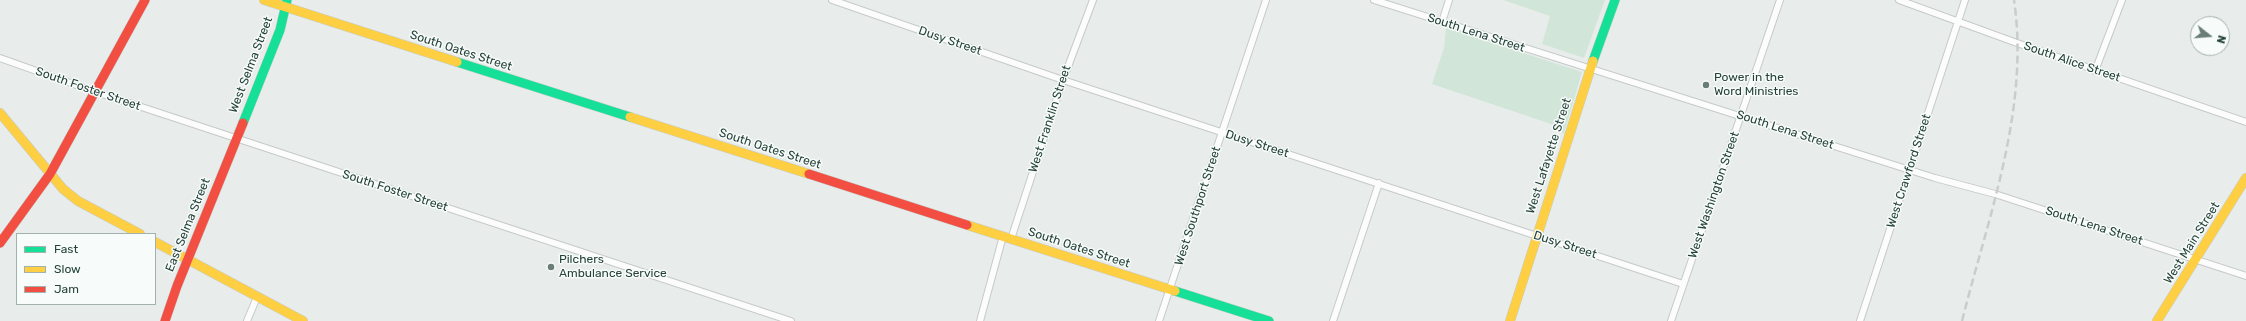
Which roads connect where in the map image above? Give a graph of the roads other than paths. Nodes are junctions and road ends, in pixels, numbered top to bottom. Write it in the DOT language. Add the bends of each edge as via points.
graph roads {
  1 [pos="145,0"];
  2 [pos="264,0"];
  3 [pos="832,0"];
  4 [pos="1093,0"];
  5 [pos="1266,0"];
  6 [pos="1374,0"];
  7 [pos="1449,0"];
  8 [pos="1615,0"];
  9 [pos="1780,0"];
  10 [pos="1899,0"];
  11 [pos="1965,0"];
  12 [pos="2122,0"];
  13 [pos="286,3"];
  14 [pos="1442,22"];
  15 [pos="1958,22"];
  16 [pos="0,58"];
  17 [pos="1590,69"];
  18 [pos="2095,70"];
  19 [pos="1063,80"];
  20 [pos="96,92"];
  21 [pos="0,114"];
  22 [pos="1740,116"];
  23 [pos="2246,122"];
  24 [pos="1222,132"];
  25 [pos="236,138"];
  26 [pos="1909,170"];
  27 [pos="50,174"];
  28 [pos="2246,178"];
  29 [pos="1379,183"];
  30 [pos="138,233"];
  31 [pos="1537,235"];
  32 [pos="1007,238"];
  33 [pos="0,243"];
  34 [pos="156,243"];
  35 [pos="187,260"];
  36 [pos="2196,260"];
  37 [pos="2246,276"];
  38 [pos="1683,284"];
  39 [pos="1170,290"];
  40 [pos="257,297"];
  41 [pos="164,321"];
  42 [pos="248,321"];
  43 [pos="302,321"];
  44 [pos="791,321"];
  45 [pos="980,321"];
  46 [pos="1159,321"];
  47 [pos="1269,321"];
  48 [pos="1333,321"];
  49 [pos="1510,321"];
  50 [pos="1671,321"];
  51 [pos="1860,321"];
  52 [pos="2157,321"];
  1 -- 20 [label="main road"];
  2 -- 13 [label="main road, South Oates Street"];
  3 -- 19 [label="street, Dusy Street"];
  4 -- 19 [label="street, West Franklin Street"];
  5 -- 24 [label="street, West Southport Street"];
  6 -- 14 [label="street, South Lena Street"];
  7 -- 14 [label="street"];
  8 -- 17 [label="main road, West Lafayette Street"];
  9 -- 22 [label="street, West Washington Street"];
  10 -- 15 [label="street, South Alice Street"];
  11 -- 15 [label="street, West Crawford Street"];
  12 -- 18 [label="street"];
  13 -- 25 [label="main road, West Selma Street" via="280,30"];
  13 -- 32 [label="main road, South Oates Street"];
  14 -- 17 [label="street, South Lena Street"];
  15 -- 18 [label="street, South Alice Street"];
  15 -- 26 [label="street, West Crawford Street"];
  16 -- 20 [label="street, South Foster Street"];
  17 -- 22 [label="street, South Lena Street"];
  17 -- 31 [label="main road, West Lafayette Street"];
  18 -- 23 [label="street, South Alice Street"];
  19 -- 24 [label="street, Dusy Street"];
  19 -- 32 [label="street, West Franklin Street"];
  20 -- 25 [label="street, South Foster Street"];
  20 -- 27 [label="main road"];
  21 -- 27 [label="main road"];
  22 -- 26 [label="street, South Lena Street"];
  22 -- 38 [label="street, West Washington Street"];
  24 -- 29 [label="street, Dusy Street"];
  24 -- 39 [label="street, West Southport Street"];
  25 -- 35 [label="main road, East Selma Street"];
  25 -- 44 [label="street, South Foster Street"];
  26 -- 36 [label="street, South Lena Street" via="1995,194"];
  26 -- 51 [label="street, West Crawford Street"];
  27 -- 30 [label="main road" via="78,201"];
  27 -- 33 [label="main road"];
  28 -- 36 [label="main road, West Main Street"];
  29 -- 31 [label="street, Dusy Street"];
  29 -- 48 [label="street"];
  31 -- 38 [label="street, Dusy Street"];
  31 -- 49 [label="main road, West Lafayette Street"];
  32 -- 39 [label="main road, South Oates Street"];
  32 -- 45 [label="street, West Franklin Street"];
  34 -- 35 [label="main road"];
  35 -- 40 [label="main road"];
  35 -- 41 [label="main road, East Selma Street"];
  36 -- 37 [label="street, South Lena Street"];
  36 -- 52 [label="main road, West Main Street"];
  38 -- 50 [label="street, West Washington Street"];
  39 -- 46 [label="street, West Southport Street"];
  39 -- 47 [label="main road, South Oates Street"];
  40 -- 42 [label="street"];
  40 -- 43 [label="main road"];
}
